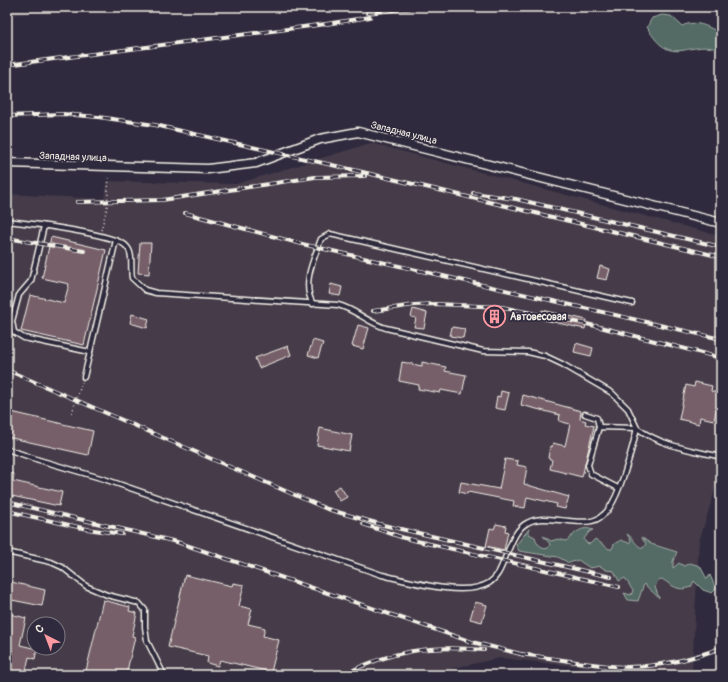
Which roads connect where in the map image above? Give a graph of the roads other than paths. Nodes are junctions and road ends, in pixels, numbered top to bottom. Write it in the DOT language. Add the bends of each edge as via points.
graph roads {
  1 [pos="7,163"];
  2 [pos="7,221"];
  3 [pos="721,223"];
  4 [pos="44,226"];
  5 [pos="116,240"];
  6 [pos="632,303"];
  7 [pos="313,304"];
  8 [pos="90,352"];
  9 [pos="84,377"];
  10 [pos="585,414"];
  11 [pos="599,427"];
  12 [pos="637,428"];
  13 [pos="7,449"];
  14 [pos="721,457"];
  15 [pos="618,488"];
  16 [pos="7,552"];
  17 [pos="164,675"];
  18 [pos="390,675"];
  19 [pos="418,675"];
  1 -- 3 [label="street, Западная улица" via="214,169 256,163 320,139 358,132"];
  2 -- 4 [label="lane"];
  4 -- 5 [label="lane"];
  4 -- 8 [label="lane" via="31,281 19,295 12,321 14,332 24,338"];
  5 -- 7 [label="lane" via="129,250 132,278 145,290 202,297"];
  5 -- 8 [label="lane"];
  6 -- 7 [label="lane" via="330,234 321,239 307,285"];
  7 -- 12 [label="lane" via="343,306 378,325 474,350 528,352 545,356 612,392 628,409"];
  8 -- 9 [label="lane"];
  10 -- 11 [label="lane" via="597,418"];
  11 -- 12 [label="lane"];
  11 -- 15 [label="lane" via="588,464 589,472"];
  12 -- 14 [label="lane" via="649,437 666,443"];
  12 -- 15 [label="lane"];
  13 -- 15 [label="lane" via="112,481 382,574 456,589 482,586 495,577 518,530 527,523 541,519 582,522 597,519 608,510"];
  16 -- 17 [label="lane" via="52,562 86,586 139,603 145,610 148,641"];
  18 -- 19 [label="lane"];
}
